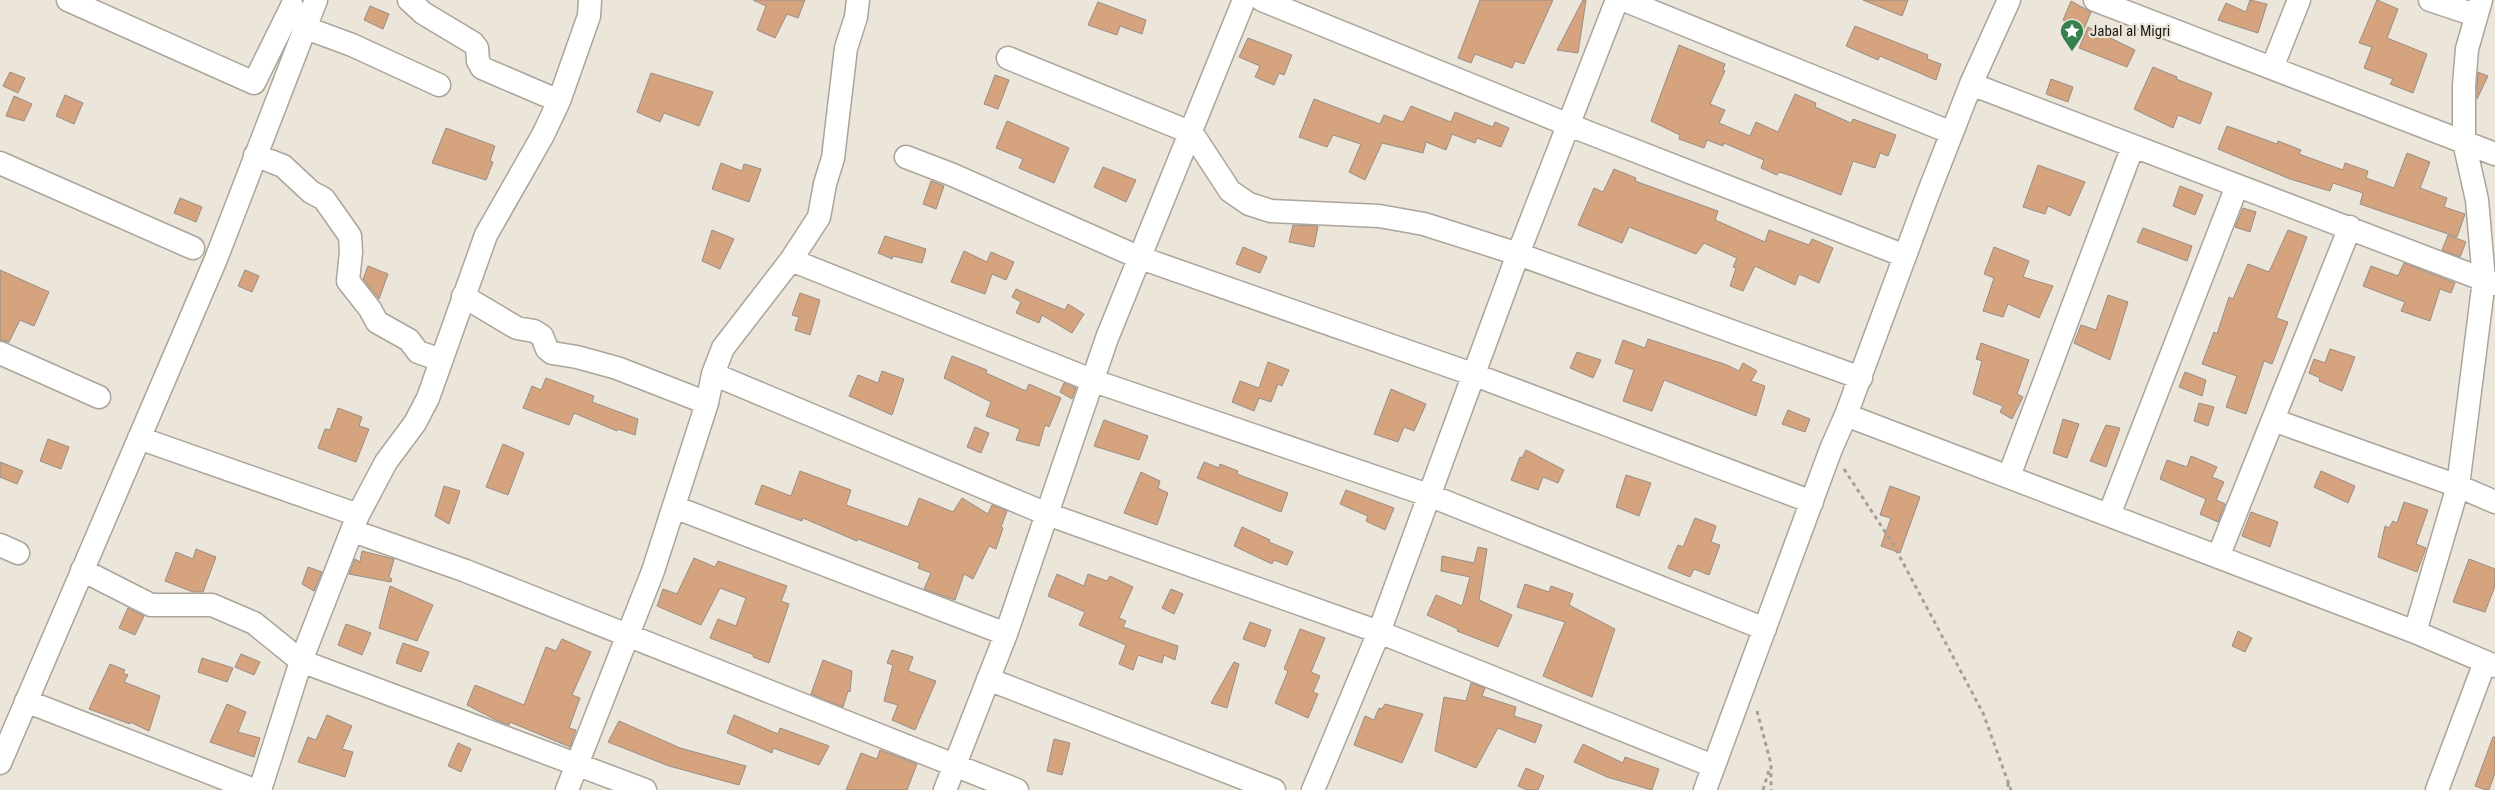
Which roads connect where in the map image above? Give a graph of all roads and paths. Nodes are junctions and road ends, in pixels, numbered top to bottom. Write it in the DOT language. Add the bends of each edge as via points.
graph roads {
  1 [pos="68,0"];
  2 [pos="316,0"];
  3 [pos="409,0"];
  4 [pos="590,0"];
  5 [pos="858,0"];
  6 [pos="1244,0"];
  7 [pos="1262,0"];
  8 [pos="1617,0"];
  9 [pos="1624,0"];
  10 [pos="2095,0"];
  11 [pos="2299,0"];
  12 [pos="2430,0"];
  13 [pos="2000,3"];
  14 [pos="292,6"];
  15 [pos="2478,8"];
  16 [pos="306,28"];
  17 [pos="1008,58"];
  18 [pos="2272,68"];
  19 [pos="1971,84"];
  20 [pos="439,85"];
  21 [pos="559,101"];
  22 [pos="1569,124"];
  23 [pos="1192,133"];
  24 [pos="1952,133"];
  25 [pos="2464,142"];
  26 [pos="2133,146"];
  27 [pos="2495,154"];
  28 [pos="255,155"];
  29 [pos="906,157"];
  30 [pos="0,163"];
  31 [pos="2238,186"];
  32 [pos="2350,227"];
  33 [pos="193,248"];
  34 [pos="1518,254"];
  35 [pos="1905,256"];
  36 [pos="1138,257"];
  37 [pos="791,260"];
  38 [pos="2489,282"];
  39 [pos="463,296"];
  40 [pos="0,353"];
  41 [pos="440,360"];
  42 [pos="713,374"];
  43 [pos="1475,375"];
  44 [pos="1861,378"];
  45 [pos="1094,382"];
  46 [pos="99,397"];
  47 [pos="706,403"];
  48 [pos="1846,415"];
  49 [pos="2273,420"];
  50 [pos="139,438"];
  51 [pos="1831,449"];
  52 [pos="2009,476"];
  53 [pos="2458,486"];
  54 [pos="1431,496"];
  55 [pos="1812,502"];
  56 [pos="2495,502"];
  57 [pos="674,507"];
  58 [pos="1047,514"];
  59 [pos="2109,515"];
  60 [pos="356,523"];
  61 [pos="2218,557"];
  62 [pos="82,570"];
  63 [pos="1765,630"];
  64 [pos="1380,632"];
  65 [pos="2415,632"];
  66 [pos="1006,634"];
  67 [pos="626,636"];
  68 [pos="301,661"];
  69 [pos="2490,664"];
  70 [pos="1747,677"];
  71 [pos="988,679"];
  72 [pos="26,701"];
  73 [pos="0,763"];
  74 [pos="577,764"];
  75 [pos="1771,764"];
  76 [pos="954,766"];
  77 [pos="1713,766"];
  78 [pos="254,790"];
  79 [pos="260,790"];
  80 [pos="567,790"];
  81 [pos="645,790"];
  82 [pos="945,790"];
  83 [pos="1017,790"];
  84 [pos="1274,790"];
  85 [pos="1314,790"];
  86 [pos="1705,790"];
  87 [pos="1763,790"];
  88 [pos="1771,790"];
  89 [pos="2010,790"];
  90 [pos="2437,790"];
  1 -- 14 [label="street" via="254,83"];
  2 -- 16 [label="street"];
  3 -- 21 [label="street" via="473,43 482,68"];
  4 -- 21 [label="street" via="589,16"];
  5 -- 37 [label="street" via="846,48 833,158 819,217"];
  6 -- 23 [label="street"];
  7 -- 22 [label="street"];
  8 -- 22 [label="street"];
  9 -- 24 [label="street"];
  10 -- 18 [label="street"];
  11 -- 18 [label="street"];
  12 -- 15 [label="street"];
  13 -- 19 [label="street"];
  15 -- 25 [label="street" via="2467,49"];
  16 -- 20 [label="street"];
  16 -- 28 [label="street"];
  17 -- 23 [label="street"];
  18 -- 25 [label="street"];
  19 -- 24 [label="street"];
  19 -- 26 [label="street"];
  21 -- 39 [label="street" via="490,228"];
  22 -- 34 [label="street"];
  22 -- 35 [label="street"];
  23 -- 34 [label="street" via="1230,191 1249,204 1271,211 1379,216 1424,224"];
  23 -- 36 [label="street"];
  24 -- 35 [label="street"];
  25 -- 27 [label="street"];
  25 -- 38 [label="street" via="2477,200"];
  26 -- 31 [label="street"];
  26 -- 52 [label="street"];
  28 -- 41 [label="street" via="283,166 311,192 324,199 350,236 348,281 377,322 409,340 418,352"];
  28 -- 50 [label="street" via="216,259"];
  29 -- 36 [label="street"];
  30 -- 33 [label="street"];
  31 -- 32 [label="street"];
  31 -- 59 [label="street"];
  32 -- 38 [label="street"];
  32 -- 49 [label="street"];
  34 -- 43 [label="street"];
  34 -- 44 [label="street"];
  35 -- 44 [label="street"];
  36 -- 43 [label="street"];
  36 -- 45 [label="street"];
  37 -- 42 [label="street" via="723,348"];
  37 -- 45 [label="street"];
  38 -- 53 [label="street"];
  39 -- 41 [label="street"];
  39 -- 47 [label="street" via="517,328 542,336 552,353 617,368"];
  40 -- 46 [label="street"];
  41 -- 60 [label="street" via="428,398 386,462"];
  42 -- 47 [label="street"];
  42 -- 58 [label="street"];
  43 -- 54 [label="street"];
  43 -- 55 [label="street"];
  44 -- 48 [label="street"];
  45 -- 54 [label="street"];
  45 -- 58 [label="street"];
  47 -- 57 [label="street"];
  48 -- 51 [label="street"];
  48 -- 52 [label="street"];
  49 -- 53 [label="street"];
  49 -- 61 [label="street"];
  50 -- 60 [label="street"];
  50 -- 62 [label="street"];
  51 -- 55 [label="street"];
  51 -- 89 [label="path" via="1893,544 1978,704"];
  52 -- 59 [label="street"];
  53 -- 56 [label="street"];
  53 -- 65 [label="street"];
  54 -- 63 [label="street"];
  54 -- 64 [label="street"];
  55 -- 63 [label="street"];
  57 -- 66 [label="street"];
  57 -- 67 [label="street" via="653,571"];
  58 -- 64 [label="street"];
  58 -- 66 [label="street"];
  59 -- 61 [label="street"];
  60 -- 67 [label="street"];
  60 -- 68 [label="street" via="324,596"];
  61 -- 65 [label="street"];
  62 -- 68 [label="street" via="151,605 212,605 254,623"];
  62 -- 72 [label="street"];
  63 -- 70 [label="street"];
  64 -- 77 [label="street"];
  64 -- 85 [label="street"];
  65 -- 69 [label="street"];
  66 -- 71 [label="street"];
  67 -- 74 [label="street"];
  67 -- 76 [label="street"];
  68 -- 74 [label="street"];
  68 -- 79 [label="street"];
  69 -- 90 [label="street"];
  70 -- 75 [label="path"];
  70 -- 77 [label="street"];
  71 -- 76 [label="street"];
  71 -- 84 [label="street"];
  72 -- 73 [label="street"];
  72 -- 78 [label="street"];
  74 -- 80 [label="street"];
  74 -- 81 [label="street"];
  75 -- 87 [label="path"];
  75 -- 88 [label="path"];
  76 -- 82 [label="street"];
  76 -- 83 [label="street"];
  77 -- 86 [label="street"];
}
